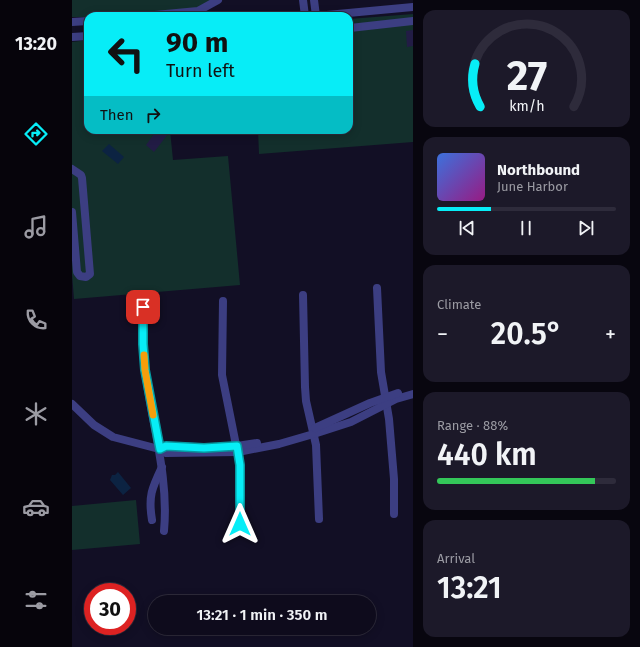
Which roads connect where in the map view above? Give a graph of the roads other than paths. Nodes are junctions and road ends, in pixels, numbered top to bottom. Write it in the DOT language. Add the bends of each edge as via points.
graph roads {
  1 [pos="218,0"];
  2 [pos="303,0"];
  3 [pos="314,0"];
  4 [pos="413,7"];
  5 [pos="187,12"];
  6 [pos="304,12"];
  7 [pos="316,12"];
  8 [pos="353,13"];
  9 [pos="84,21"];
  10 [pos="413,21"];
  11 [pos="72,22"];
  12 [pos="353,28"];
  13 [pos="84,36"];
  14 [pos="72,37"];
  15 [pos="72,169"];
  16 [pos="72,212"];
  17 [pos="377,288"];
  18 [pos="304,295"];
  19 [pos="223,301"];
  20 [pos="143,307"];
  21 [pos="413,388"];
  22 [pos="413,394"];
  23 [pos="386,401"];
  24 [pos="72,404"];
  25 [pos="313,431"];
  26 [pos="160,449"];
  27 [pos="238,449"];
  28 [pos="162,466"];
  29 [pos="394,514"];
  30 [pos="319,519"];
  31 [pos="152,520"];
  32 [pos="240,524"];
  33 [pos="164,532"];
  1 -- 5 [label="street" via="198,11"];
  2 -- 6 [label="street"];
  3 -- 7 [label="street"];
  4 -- 8 [label="street"];
  9 -- 11 [label="street"];
  10 -- 12 [label="street"];
  13 -- 14 [label="street"];
  15 -- 16 [label="street" via="82,175 90,274 86,277 80,276 77,272"];
  17 -- 23 [label="street" via="381,372"];
  18 -- 25 [label="street" via="305,387"];
  19 -- 27 [label="street" via="222,375"];
  20 -- 26 [label="street" via="145,370"];
  21 -- 23 [label="street"];
  22 -- 23 [label="street"];
  23 -- 25 [label="street" via="351,422"];
  23 -- 29 [label="street" via="394,479"];
  24 -- 26 [label="street" via="94,425 113,436"];
  25 -- 27 [label="street" via="279,444"];
  25 -- 30 [label="street" via="316,445"];
  26 -- 27 [label="street" via="166,453"];
  26 -- 28 [label="street"];
  27 -- 32 [label="street"];
  28 -- 31 [label="street" via="151,495"];
  28 -- 33 [label="street" via="166,504"];
}
